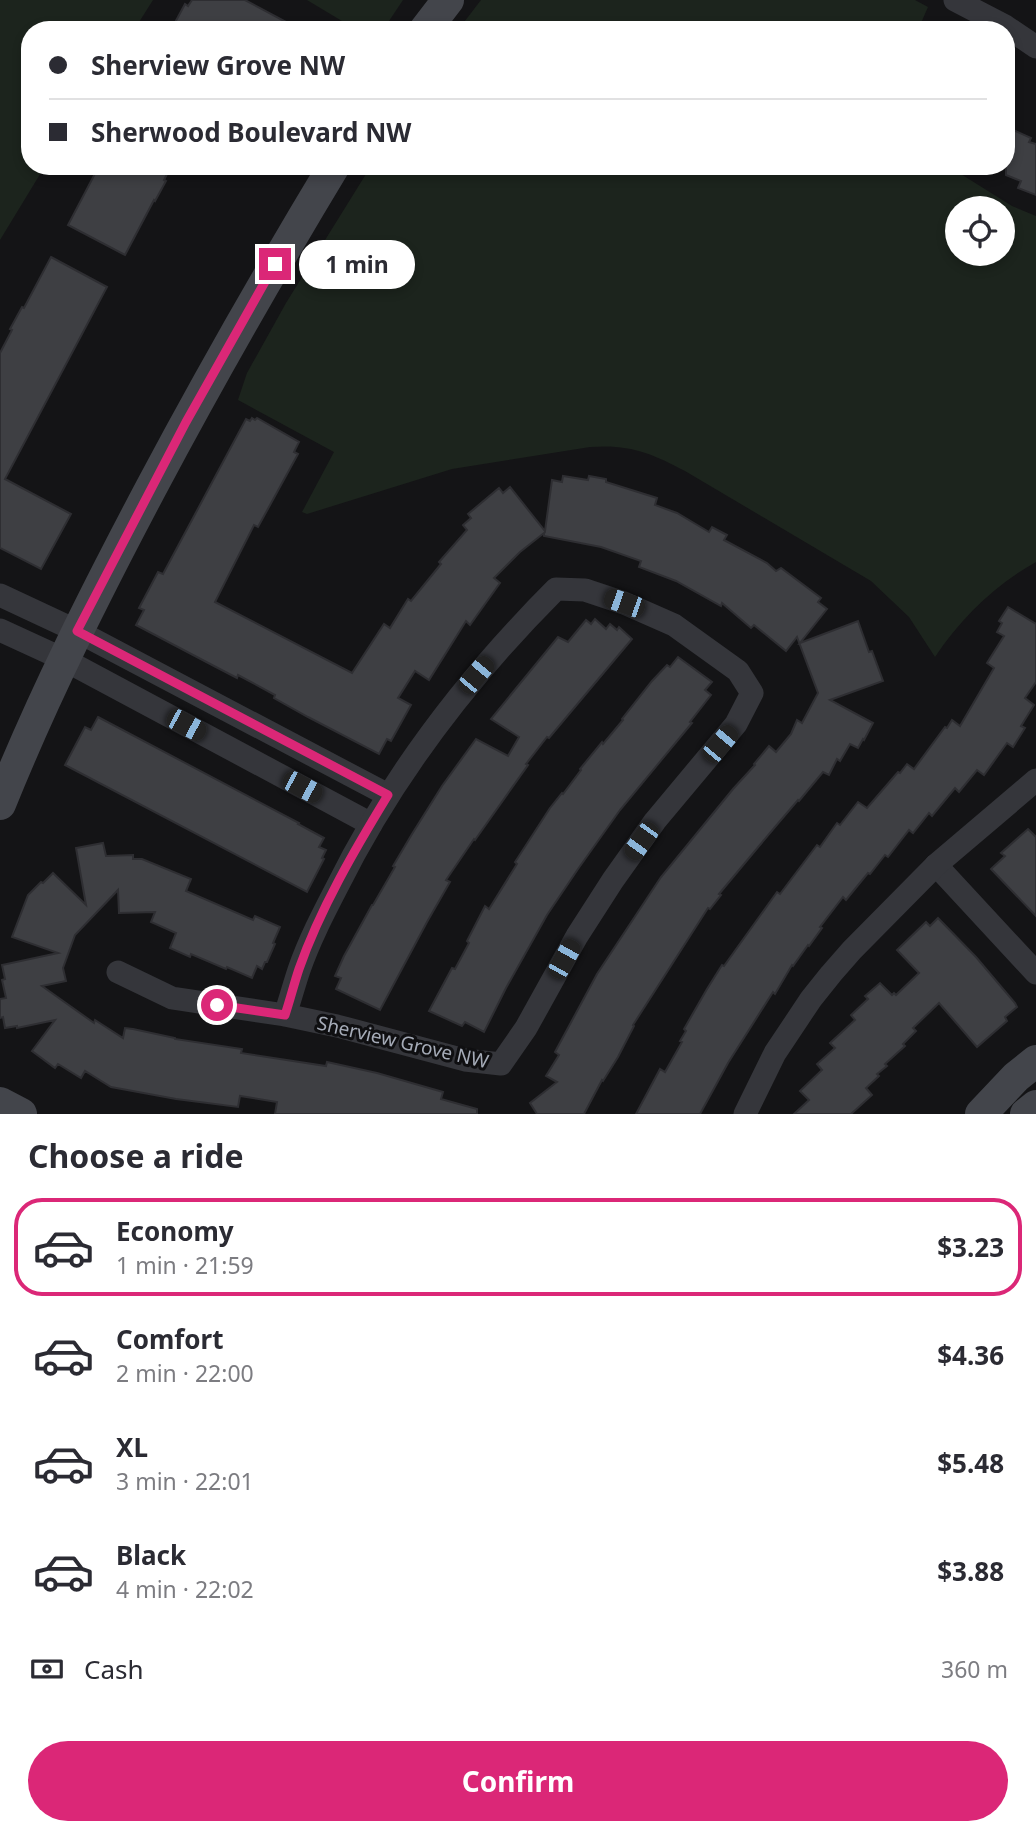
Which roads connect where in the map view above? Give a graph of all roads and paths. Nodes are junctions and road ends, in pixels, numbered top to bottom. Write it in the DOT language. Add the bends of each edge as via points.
graph roads {
  1 [pos="448,0"];
  2 [pos="955,0"];
  3 [pos="432,21"];
  4 [pos="995,21"];
  5 [pos="1015,33"];
  6 [pos="1036,47"];
  7 [pos="329,175"];
  8 [pos="0,595"];
  9 [pos="0,630"];
  10 [pos="77,631"];
  11 [pos="63,659"];
  12 [pos="1036,780"];
  13 [pos="388,795"];
  14 [pos="0,804"];
  15 [pos="371,824"];
  16 [pos="936,865"];
  17 [pos="118,972"];
  18 [pos="1036,974"];
  19 [pos="285,1015"];
  20 [pos="1036,1061"];
  21 [pos="0,1103"];
  22 [pos="1036,1106"];
  23 [pos="21,1114"];
  24 [pos="745,1114"];
  25 [pos="981,1114"];
  26 [pos="1026,1114"];
  1 -- 3 [label="street"];
  2 -- 4 [label="street"];
  5 -- 6 [label="street"];
  7 -- 10 [label="street" via="215,369"];
  8 -- 10 [label="street"];
  9 -- 11 [label="street"];
  10 -- 11 [label="street"];
  10 -- 13 [label="street"];
  11 -- 14 [label="street"];
  11 -- 15 [label="street"];
  12 -- 16 [label="street"];
  13 -- 15 [label="street, Sherview Grove NW"];
  13 -- 19 [label="street, Sherview Grove NW" via="453,704 555,589 585,590 674,625 738,671 752,693 736,724 655,821 613,880 501,1064 464,1060"];
  15 -- 19 [label="street, Sherview Grove NW" via="321,918"];
  16 -- 18 [label="street"];
  16 -- 24 [label="street" via="811,999 775,1053"];
  17 -- 19 [label="street, Sherview Grove NW" via="172,998"];
  20 -- 25 [label="street"];
  21 -- 23 [label="street"];
  22 -- 26 [label="street"];
}
